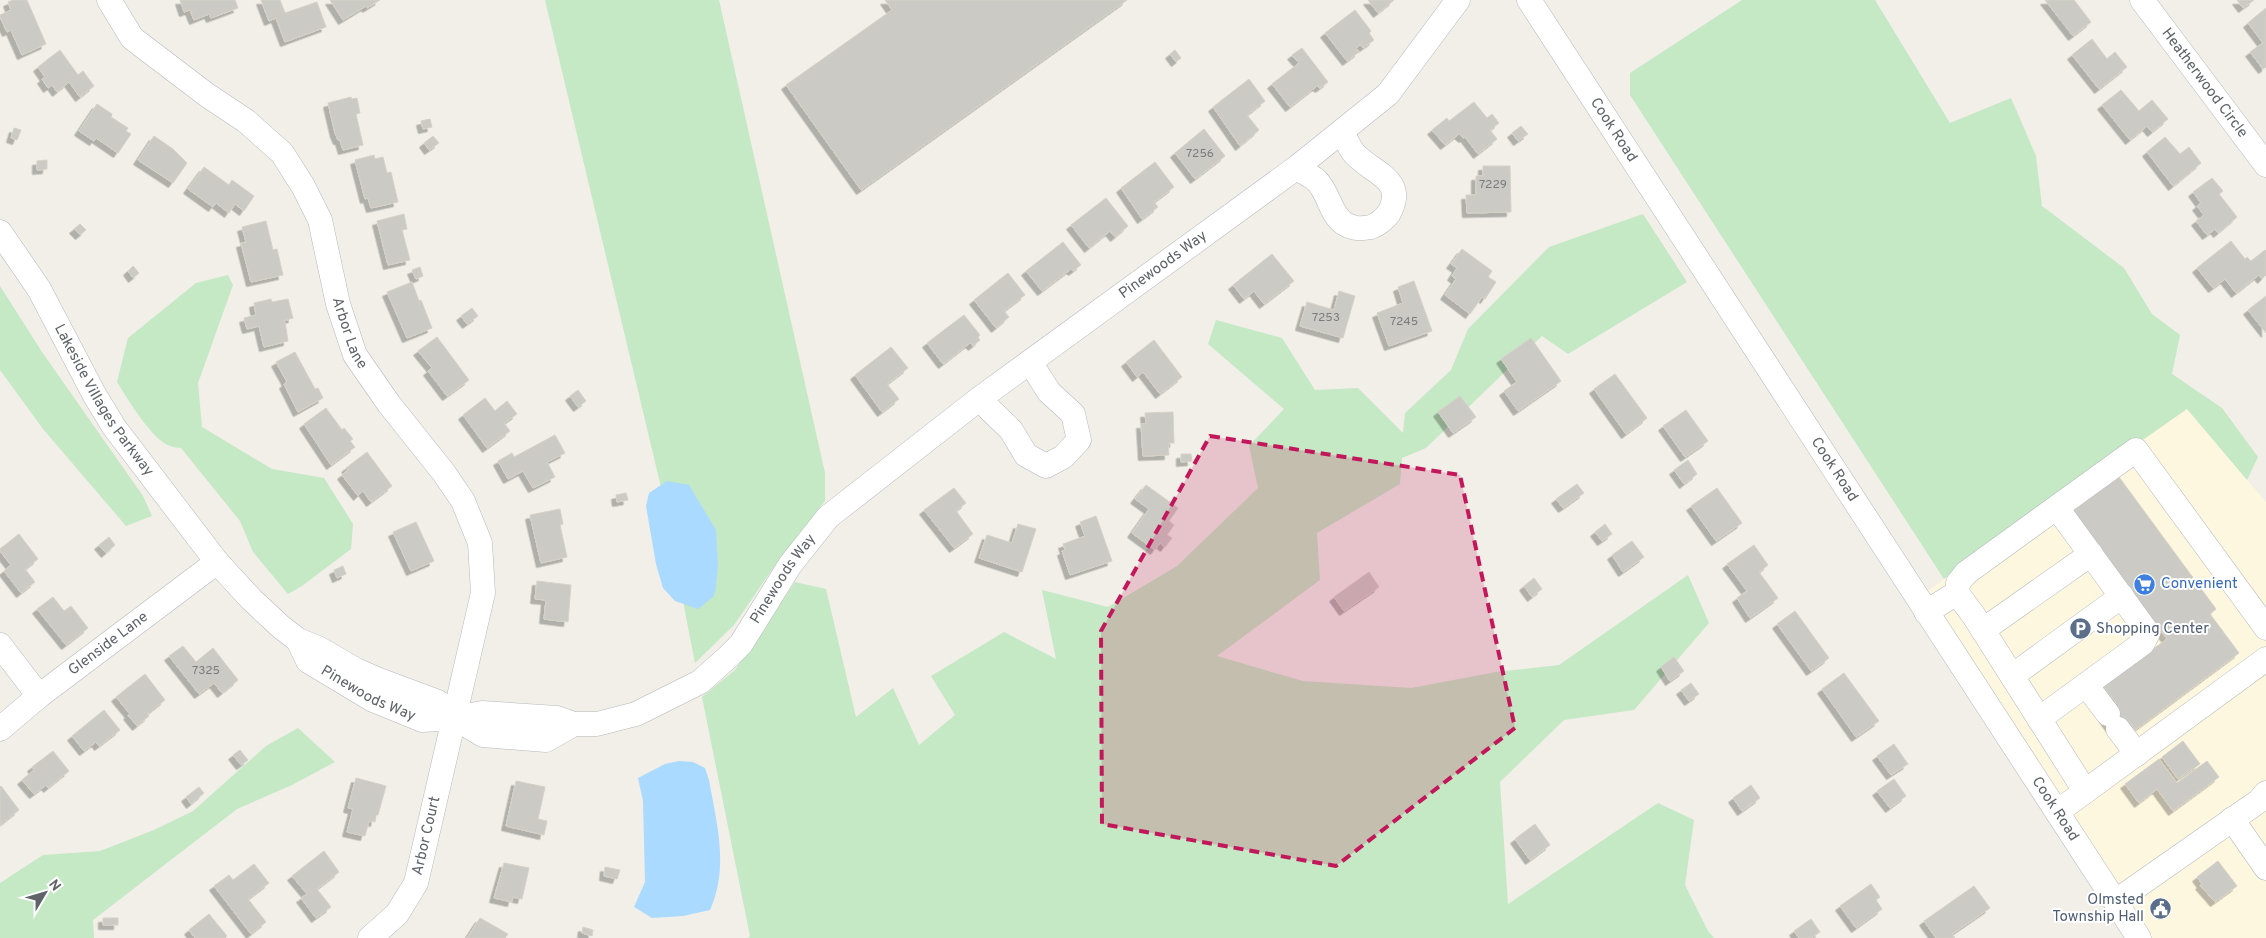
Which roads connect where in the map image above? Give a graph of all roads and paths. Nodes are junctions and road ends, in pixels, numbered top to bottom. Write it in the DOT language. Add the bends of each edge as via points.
graph roads {
  1 [pos="109,0"];
  2 [pos="1458,0"];
  3 [pos="1530,0"];
  4 [pos="2142,0"];
  5 [pos="1342,132"];
  6 [pos="2266,165"];
  7 [pos="1296,168"];
  8 [pos="0,232"];
  9 [pos="1030,362"];
  10 [pos="980,399"];
  11 [pos="2057,508"];
  12 [pos="2091,554"];
  13 [pos="217,562"];
  14 [pos="1957,593"];
  15 [pos="2122,596"];
  16 [pos="1926,612"];
  17 [pos="2266,628"];
  18 [pos="1983,630"];
  19 [pos="0,645"];
  20 [pos="2266,659"];
  21 [pos="2012,676"];
  22 [pos="2086,685"];
  23 [pos="39,696"];
  24 [pos="455,718"];
  25 [pos="2039,719"];
  26 [pos="0,729"];
  27 [pos="2137,754"];
  28 [pos="2085,792"];
  29 [pos="2264,802"];
  30 [pos="2057,812"];
  31 [pos="2232,819"];
  32 [pos="2266,868"];
  33 [pos="2116,901"];
  34 [pos="370,938"];
  35 [pos="2139,938"];
  1 -- 24 [label="street, Arbor Lane" via="132,38 246,122 282,153 320,220 338,304 355,355 463,501 480,543 483,593"];
  2 -- 5 [label="street, Pinewoods Way" via="1388,94"];
  3 -- 16 [label="street, Cook Road"];
  4 -- 6 [label="street, Heatherwood Circle"];
  5 -- 7 [label="street, Pinewoods Way"];
  5 -- 7 [label="street" via="1353,152 1384,175 1393,189 1395,202 1387,216 1374,226 1359,229 1344,224 1316,180"];
  7 -- 9 [label="street, Pinewoods Way"];
  8 -- 13 [label="street, Lakeside Villages Parkway" via="36,283 114,427"];
  9 -- 10 [label="street, Pinewoods Way"];
  9 -- 10 [label="street" via="1049,392 1073,414 1079,440 1063,457 1046,466 1026,455 1012,430"];
  10 -- 24 [label="street, Pinewoods Way" via="828,517 790,565 741,644 700,682 636,714 597,724 491,713"];
  11 -- 12 [label="street"];
  11 -- 14 [label="street" via="1966,573 1958,583"];
  11 -- 17 [label="street" via="2136,450"];
  12 -- 15 [label="street"];
  12 -- 18 [label="street"];
  13 -- 23 [label="street, Glenside Lane"];
  13 -- 24 [label="street, Pinewoods Way" via="252,600 298,640 379,680 438,702"];
  14 -- 16 [label="street"];
  14 -- 18 [label="street"];
  15 -- 21 [label="street"];
  15 -- 22 [label="street" via="2148,633 2143,643"];
  16 -- 30 [label="street, Cook Road"];
  18 -- 21 [label="street"];
  19 -- 23 [label="street"];
  20 -- 27 [label="street"];
  21 -- 25 [label="street"];
  22 -- 25 [label="street"];
  22 -- 27 [label="street"];
  23 -- 26 [label="street, Glenside Lane"];
  24 -- 34 [label="street, Arbor Court" via="416,884 396,914"];
  25 -- 28 [label="street"];
  27 -- 28 [label="street"];
  28 -- 30 [label="street"];
  29 -- 31 [label="street"];
  30 -- 33 [label="street, Cook Road"];
  31 -- 32 [label="street"];
  31 -- 33 [label="street"];
  33 -- 35 [label="street, Cook Road"];
}
